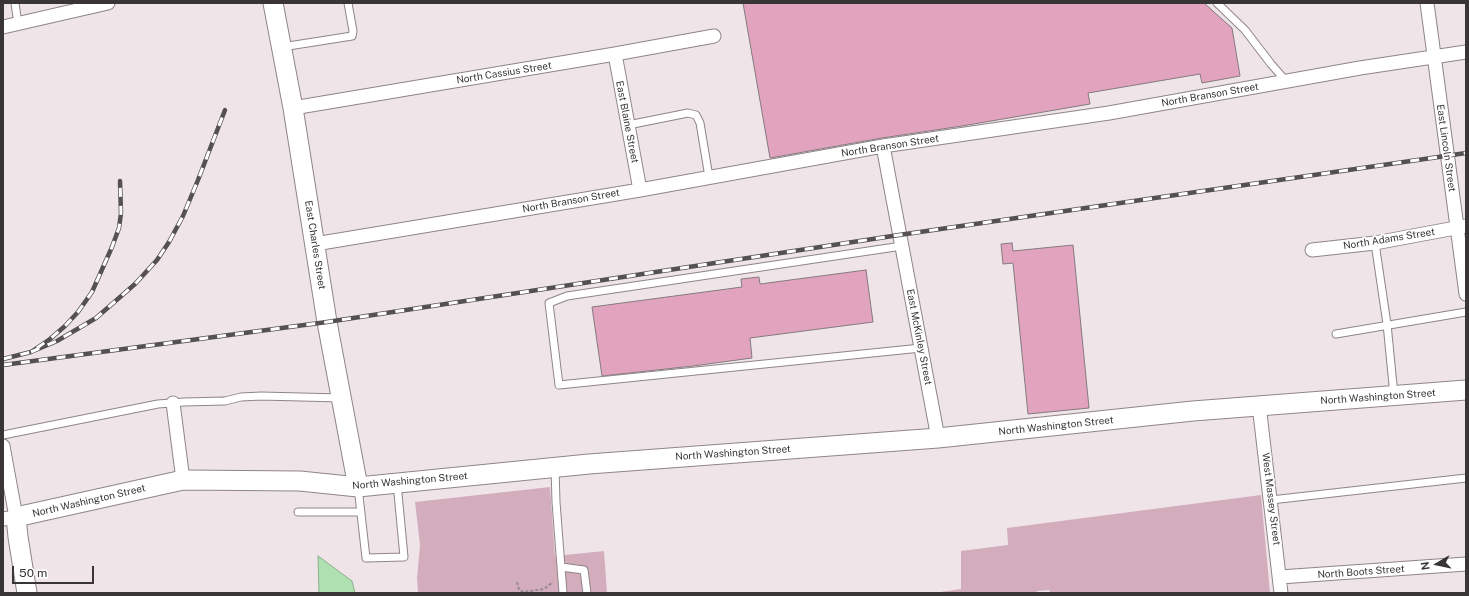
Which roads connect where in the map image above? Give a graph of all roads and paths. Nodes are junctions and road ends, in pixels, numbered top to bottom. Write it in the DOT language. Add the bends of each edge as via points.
graph roads {
  1 [pos="15,3"];
  2 [pos="105,3"];
  3 [pos="273,3"];
  4 [pos="348,3"];
  5 [pos="1217,3"];
  6 [pos="1427,3"];
  7 [pos="18,24"];
  8 [pos="3,27"];
  9 [pos="714,36"];
  10 [pos="281,47"];
  11 [pos="1466,52"];
  12 [pos="614,54"];
  13 [pos="1434,57"];
  14 [pos="1286,81"];
  15 [pos="292,108"];
  16 [pos="628,125"];
  17 [pos="883,146"];
  18 [pos="709,177"];
  19 [pos="640,190"];
  20 [pos="1462,226"];
  21 [pos="900,241"];
  22 [pos="1376,243"];
  23 [pos="315,244"];
  24 [pos="1312,250"];
  25 [pos="1466,294"];
  26 [pos="1466,312"];
  27 [pos="1387,324"];
  28 [pos="1336,334"];
  29 [pos="921,348"];
  30 [pos="1466,390"];
  31 [pos="1394,396"];
  32 [pos="341,398"];
  33 [pos="174,403"];
  34 [pos="1259,406"];
  35 [pos="3,435"];
  36 [pos="938,438"];
  37 [pos="3,446"];
  38 [pos="555,467"];
  39 [pos="1466,478"];
  40 [pos="183,480"];
  41 [pos="397,483"];
  42 [pos="358,487"];
  43 [pos="1271,500"];
  44 [pos="298,512"];
  45 [pos="361,512"];
  46 [pos="9,518"];
  47 [pos="1466,564"];
  48 [pos="561,567"];
  49 [pos="562,576"];
  50 [pos="1280,577"];
  51 [pos="517,582"];
  52 [pos="28,593"];
  53 [pos="563,593"];
  54 [pos="586,593"];
  55 [pos="1281,593"];
  1 -- 7 [label="lane"];
  2 -- 7 [label="street"];
  3 -- 10 [label="street, East Charles Street"];
  4 -- 10 [label="lane" via="352,36"];
  5 -- 14 [label="lane" via="1246,30"];
  6 -- 13 [label="street, East Lincoln Street"];
  7 -- 8 [label="street"];
  9 -- 12 [label="street, North Cassius Street"];
  10 -- 15 [label="street, East Charles Street"];
  11 -- 13 [label="street, North Branson Street"];
  12 -- 15 [label="street, North Cassius Street"];
  12 -- 16 [label="street, East Blaine Street"];
  13 -- 14 [label="street, North Branson Street"];
  13 -- 20 [label="street, East Lincoln Street"];
  14 -- 17 [label="street, North Branson Street" via="1109,113"];
  15 -- 23 [label="street, East Charles Street"];
  16 -- 18 [label="lane" via="688,113 696,115 700,123"];
  16 -- 19 [label="street, East Blaine Street"];
  17 -- 18 [label="street, North Branson Street"];
  17 -- 21 [label="street, East McKinley Street"];
  18 -- 19 [label="street, North Branson Street"];
  19 -- 23 [label="street, North Branson Street"];
  20 -- 22 [label="street, North Adams Street"];
  20 -- 25 [label="street, East Lincoln Street"];
  21 -- 29 [label="street, East McKinley Street"];
  21 -- 29 [label="lane" via="567,296 549,303 559,385"];
  22 -- 24 [label="street, North Adams Street"];
  22 -- 27 [label="lane"];
  23 -- 32 [label="street, East Charles Street"];
  26 -- 27 [label="lane"];
  27 -- 28 [label="lane"];
  27 -- 31 [label="lane"];
  29 -- 36 [label="street, East McKinley Street"];
  30 -- 31 [label="street, North Washington Street"];
  31 -- 34 [label="street, North Washington Street"];
  32 -- 33 [label="lane" via="261,396 225,401"];
  32 -- 42 [label="street, East Charles Street"];
  33 -- 35 [label="lane"];
  33 -- 40 [label="street"];
  34 -- 36 [label="street, North Washington Street"];
  34 -- 43 [label="street, West Massey Street"];
  36 -- 38 [label="street, North Washington Street"];
  37 -- 46 [label="street"];
  38 -- 41 [label="street, North Washington Street"];
  38 -- 48 [label="lane"];
  39 -- 43 [label="lane"];
  40 -- 42 [label="street, North Washington Street" via="300,481"];
  40 -- 46 [label="street, North Washington Street"];
  41 -- 42 [label="street, North Washington Street"];
  41 -- 45 [label="lane" via="404,557 366,558"];
  42 -- 45 [label="lane"];
  43 -- 50 [label="street, West Massey Street"];
  44 -- 45 [label="lane"];
  46 -- 52 [label="street" via="18,537"];
  47 -- 50 [label="street, North Boots Street"];
  48 -- 49 [label="lane"];
  48 -- 54 [label="lane" via="584,570"];
  49 -- 51 [label="path" via="544,589 524,592 519,590"];
  49 -- 53 [label="lane"];
  50 -- 55 [label="street, West Massey Street"];
}
